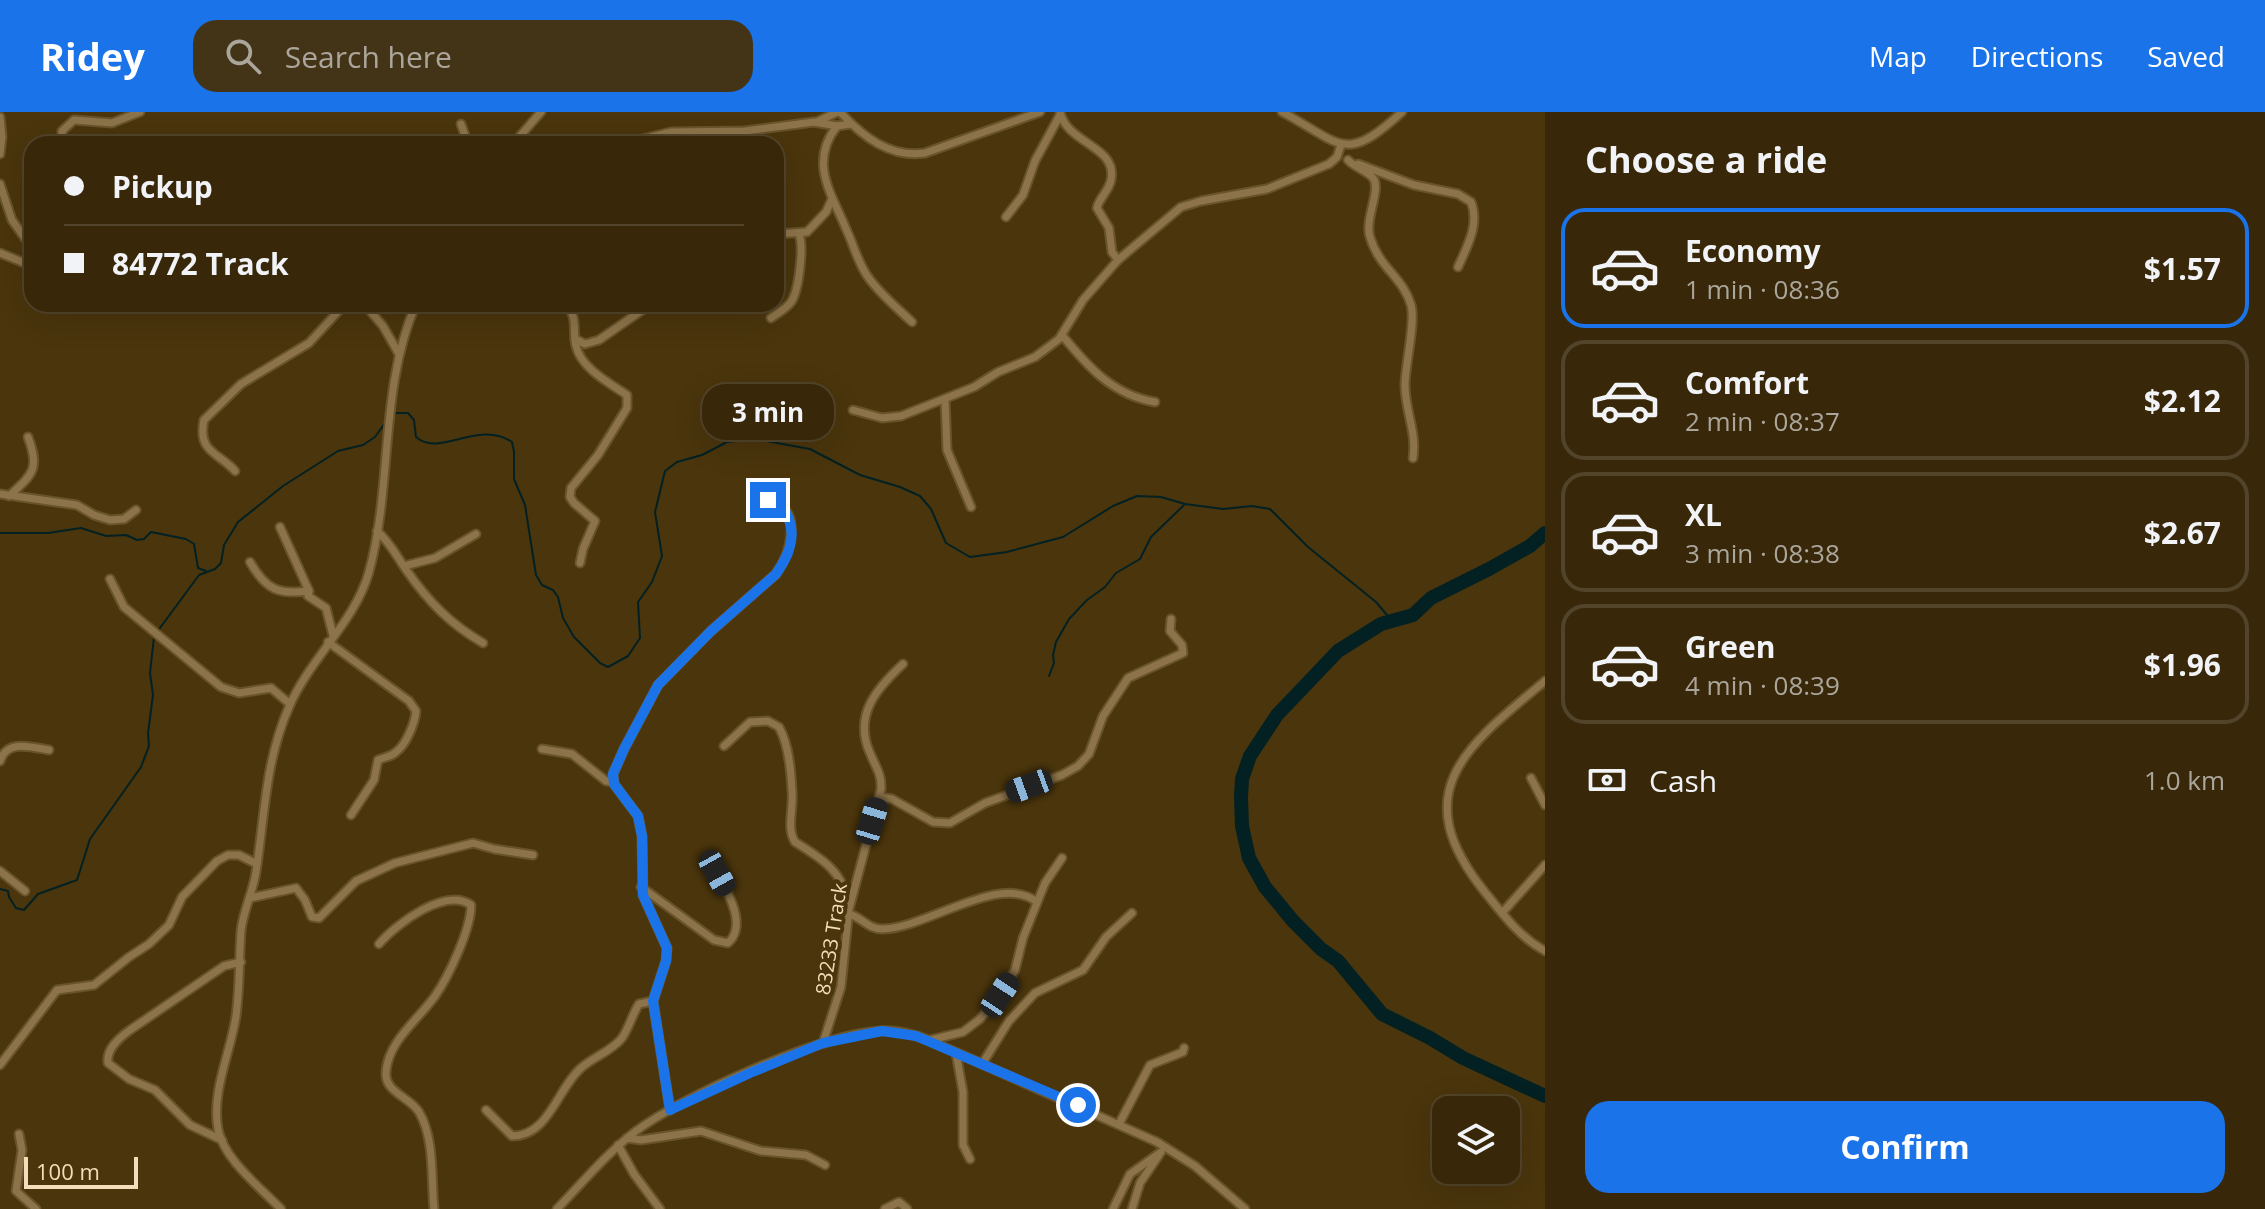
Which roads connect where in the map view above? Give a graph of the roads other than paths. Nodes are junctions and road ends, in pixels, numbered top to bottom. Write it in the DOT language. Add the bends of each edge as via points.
graph roads {
  1 [pos="140,112"];
  2 [pos="541,112"];
  3 [pos="839,112"];
  4 [pos="1040,112"];
  5 [pos="1282,112"];
  6 [pos="1402,112"];
  7 [pos="1060,113"];
  8 [pos="0,117"];
  9 [pos="814,122"];
  10 [pos="461,124"];
  11 [pos="851,124"];
  12 [pos="837,126"];
  13 [pos="62,136"];
  14 [pos="465,136"];
  15 [pos="520,136"];
  16 [pos="655,136"];
  17 [pos="1339,149"];
  18 [pos="0,154"];
  19 [pos="1348,160"];
  20 [pos="0,184"];
  21 [pos="832,198"];
  22 [pos="1006,217"];
  23 [pos="784,234"];
  24 [pos="799,234"];
  25 [pos="24,237"];
  26 [pos="0,253"];
  27 [pos="1118,260"];
  28 [pos="24,263"];
  29 [pos="1458,267"];
  30 [pos="784,310"];
  31 [pos="338,312"];
  32 [pos="371,312"];
  33 [pos="413,312"];
  34 [pos="572,312"];
  35 [pos="639,312"];
  36 [pos="780,312"];
  37 [pos="771,318"];
  38 [pos="912,322"];
  39 [pos="1062,335"];
  40 [pos="575,339"];
  41 [pos="399,354"];
  42 [pos="945,399"];
  43 [pos="1155,402"];
  44 [pos="853,410"];
  45 [pos="28,437"];
  46 [pos="1413,458"];
  47 [pos="235,471"];
  48 [pos="4,495"];
  49 [pos="759,506"];
  50 [pos="971,507"];
  51 [pos="136,510"];
  52 [pos="280,527"];
  53 [pos="377,531"];
  54 [pos="476,534"];
  55 [pos="250,562"];
  56 [pos="580,563"];
  57 [pos="404,566"];
  58 [pos="110,579"];
  59 [pos="309,591"];
  60 [pos="1171,619"];
  61 [pos="330,638"];
  62 [pos="483,643"];
  63 [pos="903,664"];
  64 [pos="1545,681"];
  65 [pos="290,704"];
  66 [pos="724,746"];
  67 [pos="542,749"];
  68 [pos="49,750"];
  69 [pos="0,761"];
  70 [pos="1531,778"];
  71 [pos="613,782"];
  72 [pos="879,797"];
  73 [pos="1545,805"];
  74 [pos="351,815"];
  75 [pos="533,855"];
  76 [pos="1062,858"];
  77 [pos="257,864"];
  78 [pos="1545,865"];
  79 [pos="0,871"];
  80 [pos="717,873"];
  81 [pos="641,887"];
  82 [pos="25,891"];
  83 [pos="250,898"];
  84 [pos="1037,902"];
  85 [pos="848,912"];
  86 [pos="1132,913"];
  87 [pos="1502,913"];
  88 [pos="379,944"];
  89 [pos="1545,951"];
  90 [pos="241,962"];
  91 [pos="653,1001"];
  92 [pos="928,1040"];
  93 [pos="823,1043"];
  94 [pos="1184,1048"];
  95 [pos="956,1053"];
  96 [pos="982,1064"];
  97 [pos="0,1065"];
  98 [pos="486,1110"];
  99 [pos="670,1110"];
  100 [pos="1119,1124"];
  101 [pos="19,1134"];
  102 [pos="627,1138"];
  103 [pos="222,1140"];
  104 [pos="618,1145"];
  105 [pos="1162,1149"];
  106 [pos="970,1159"];
  107 [pos="825,1165"];
  108 [pos="36,1209"];
  109 [pos="281,1209"];
  110 [pos="434,1209"];
  111 [pos="557,1209"];
  112 [pos="660,1209"];
  113 [pos="885,1209"];
  114 [pos="907,1209"];
  115 [pos="1113,1209"];
  116 [pos="1132,1209"];
  117 [pos="1245,1209"];
  1 -- 13 [label="street" via="112,123 74,120"];
  2 -- 15 [label="street"];
  3 -- 9 [label="street"];
  3 -- 11 [label="street"];
  4 -- 11 [label="street" via="913,155 892,151"];
  5 -- 17 [label="street"];
  6 -- 17 [label="street" via="1368,140"];
  7 -- 22 [label="street" via="1023,195"];
  7 -- 27 [label="street" via="1073,134 1098,148 1110,169 1110,183 1097,208"];
  8 -- 18 [label="street"];
  9 -- 12 [label="street"];
  9 -- 16 [label="street"];
  10 -- 14 [label="street"];
  11 -- 12 [label="street"];
  12 -- 21 [label="street" via="825,143 822,160"];
  17 -- 19 [label="street"];
  17 -- 27 [label="street" via="1329,164 1267,189 1181,207"];
  19 -- 29 [label="street" via="1468,198 1475,217"];
  19 -- 46 [label="street" via="1376,183 1369,236 1376,257 1401,284 1412,306 1405,385"];
  20 -- 25 [label="street"];
  21 -- 24 [label="street" via="822,217"];
  21 -- 38 [label="street" via="866,274"];
  23 -- 24 [label="street"];
  24 -- 30 [label="street" via="796,294"];
  26 -- 28 [label="street"];
  27 -- 39 [label="street" via="1083,300"];
  31 -- 47 [label="street" via="309,343 241,384 204,420 210,452"];
  32 -- 41 [label="street"];
  33 -- 41 [label="street"];
  34 -- 40 [label="street"];
  35 -- 40 [label="street" via="593,343"];
  36 -- 37 [label="street"];
  39 -- 42 [label="street" via="1043,352"];
  39 -- 43 [label="street" via="1122,393"];
  40 -- 56 [label="street" via="585,363 628,400 598,455 571,488 574,503 595,521"];
  41 -- 53 [label="street"];
  42 -- 44 [label="street" via="892,418"];
  42 -- 50 [label="street" via="947,450"];
  45 -- 48 [label="street" via="35,466"];
  48 -- 51 [label="street" via="77,505 110,520 127,518"];
  49 -- 71 [label="street" via="773,500 787,516 792,542 783,564 658,685"];
  52 -- 59 [label="street"];
  53 -- 57 [label="street"];
  53 -- 61 [label="street" via="366,581"];
  54 -- 57 [label="street" via="435,558"];
  55 -- 59 [label="street" via="272,588 290,594"];
  57 -- 62 [label="street" via="444,617"];
  58 -- 65 [label="street" via="128,611 221,687 239,693 274,689"];
  59 -- 61 [label="street" via="308,596 326,608"];
  60 -- 72 [label="street" via="1170,631 1183,653 1128,678 1103,716 1089,754 1070,771 985,803 950,823 933,822"];
  61 -- 65 [label="street"];
  61 -- 74 [label="street" via="416,711 400,749 378,760 374,780"];
  63 -- 72 [label="street, 83233 Track" via="876,691 866,716 868,749 882,779"];
  64 -- 87 [label="street" via="1475,741 1456,768 1449,794 1456,849"];
  65 -- 77 [label="street" via="268,775"];
  66 -- 85 [label="street" via="750,722 768,721 779,727 792,791 791,836 842,879"];
  67 -- 71 [label="street" via="572,754"];
  68 -- 69 [label="street" via="7,748"];
  70 -- 73 [label="street"];
  71 -- 81 [label="street" via="638,816"];
  72 -- 85 [label="street, 83233 Track"];
  75 -- 83 [label="street" via="473,843 395,863 360,878 319,918 312,917 298,889"];
  76 -- 84 [label="street"];
  77 -- 83 [label="street"];
  77 -- 97 [label="street" via="233,854 210,865 154,940 94,985 57,990"];
  78 -- 87 [label="street"];
  79 -- 82 [label="street"];
  80 -- 81 [label="street" via="735,913 735,934 728,943 714,940"];
  81 -- 91 [label="street" via="667,948"];
  83 -- 90 [label="street" via="241,929"];
  84 -- 85 [label="street" via="1025,894 1007,893 884,929 872,928"];
  84 -- 92 [label="street" via="1015,970 1000,995 963,1032"];
  85 -- 93 [label="street, 83233 Track" via="841,987"];
  86 -- 96 [label="street" via="1106,937 1087,967 1035,993 1009,1021"];
  87 -- 89 [label="street"];
  88 -- 110 [label="street" via="412,914 454,901 471,905 447,975 406,1028 386,1072 389,1086 414,1106 425,1126"];
  90 -- 103 [label="street" via="219,1101"];
  90 -- 103 [label="street" via="224,966 122,1036 107,1057 129,1079 158,1092 190,1125"];
  91 -- 98 [label="street" via="639,1004 618,1042 572,1077 534,1130 512,1136"];
  91 -- 99 [label="street"];
  92 -- 93 [label="street" via="882,1031"];
  92 -- 95 [label="street"];
  93 -- 99 [label="street"];
  94 -- 100 [label="street" via="1150,1065"];
  95 -- 96 [label="street"];
  95 -- 106 [label="street" via="963,1092 963,1145"];
  96 -- 100 [label="street"];
  99 -- 102 [label="street"];
  100 -- 105 [label="street"];
  101 -- 108 [label="street" via="16,1191"];
  102 -- 104 [label="street"];
  102 -- 107 [label="street" via="701,1131 761,1151 806,1155"];
  103 -- 109 [label="street"];
  104 -- 111 [label="street"];
  104 -- 112 [label="street"];
  105 -- 115 [label="street" via="1130,1174"];
  105 -- 116 [label="street" via="1140,1183"];
  105 -- 117 [label="street" via="1195,1166"];
  113 -- 114 [label="street" via="895,1202"];
}
